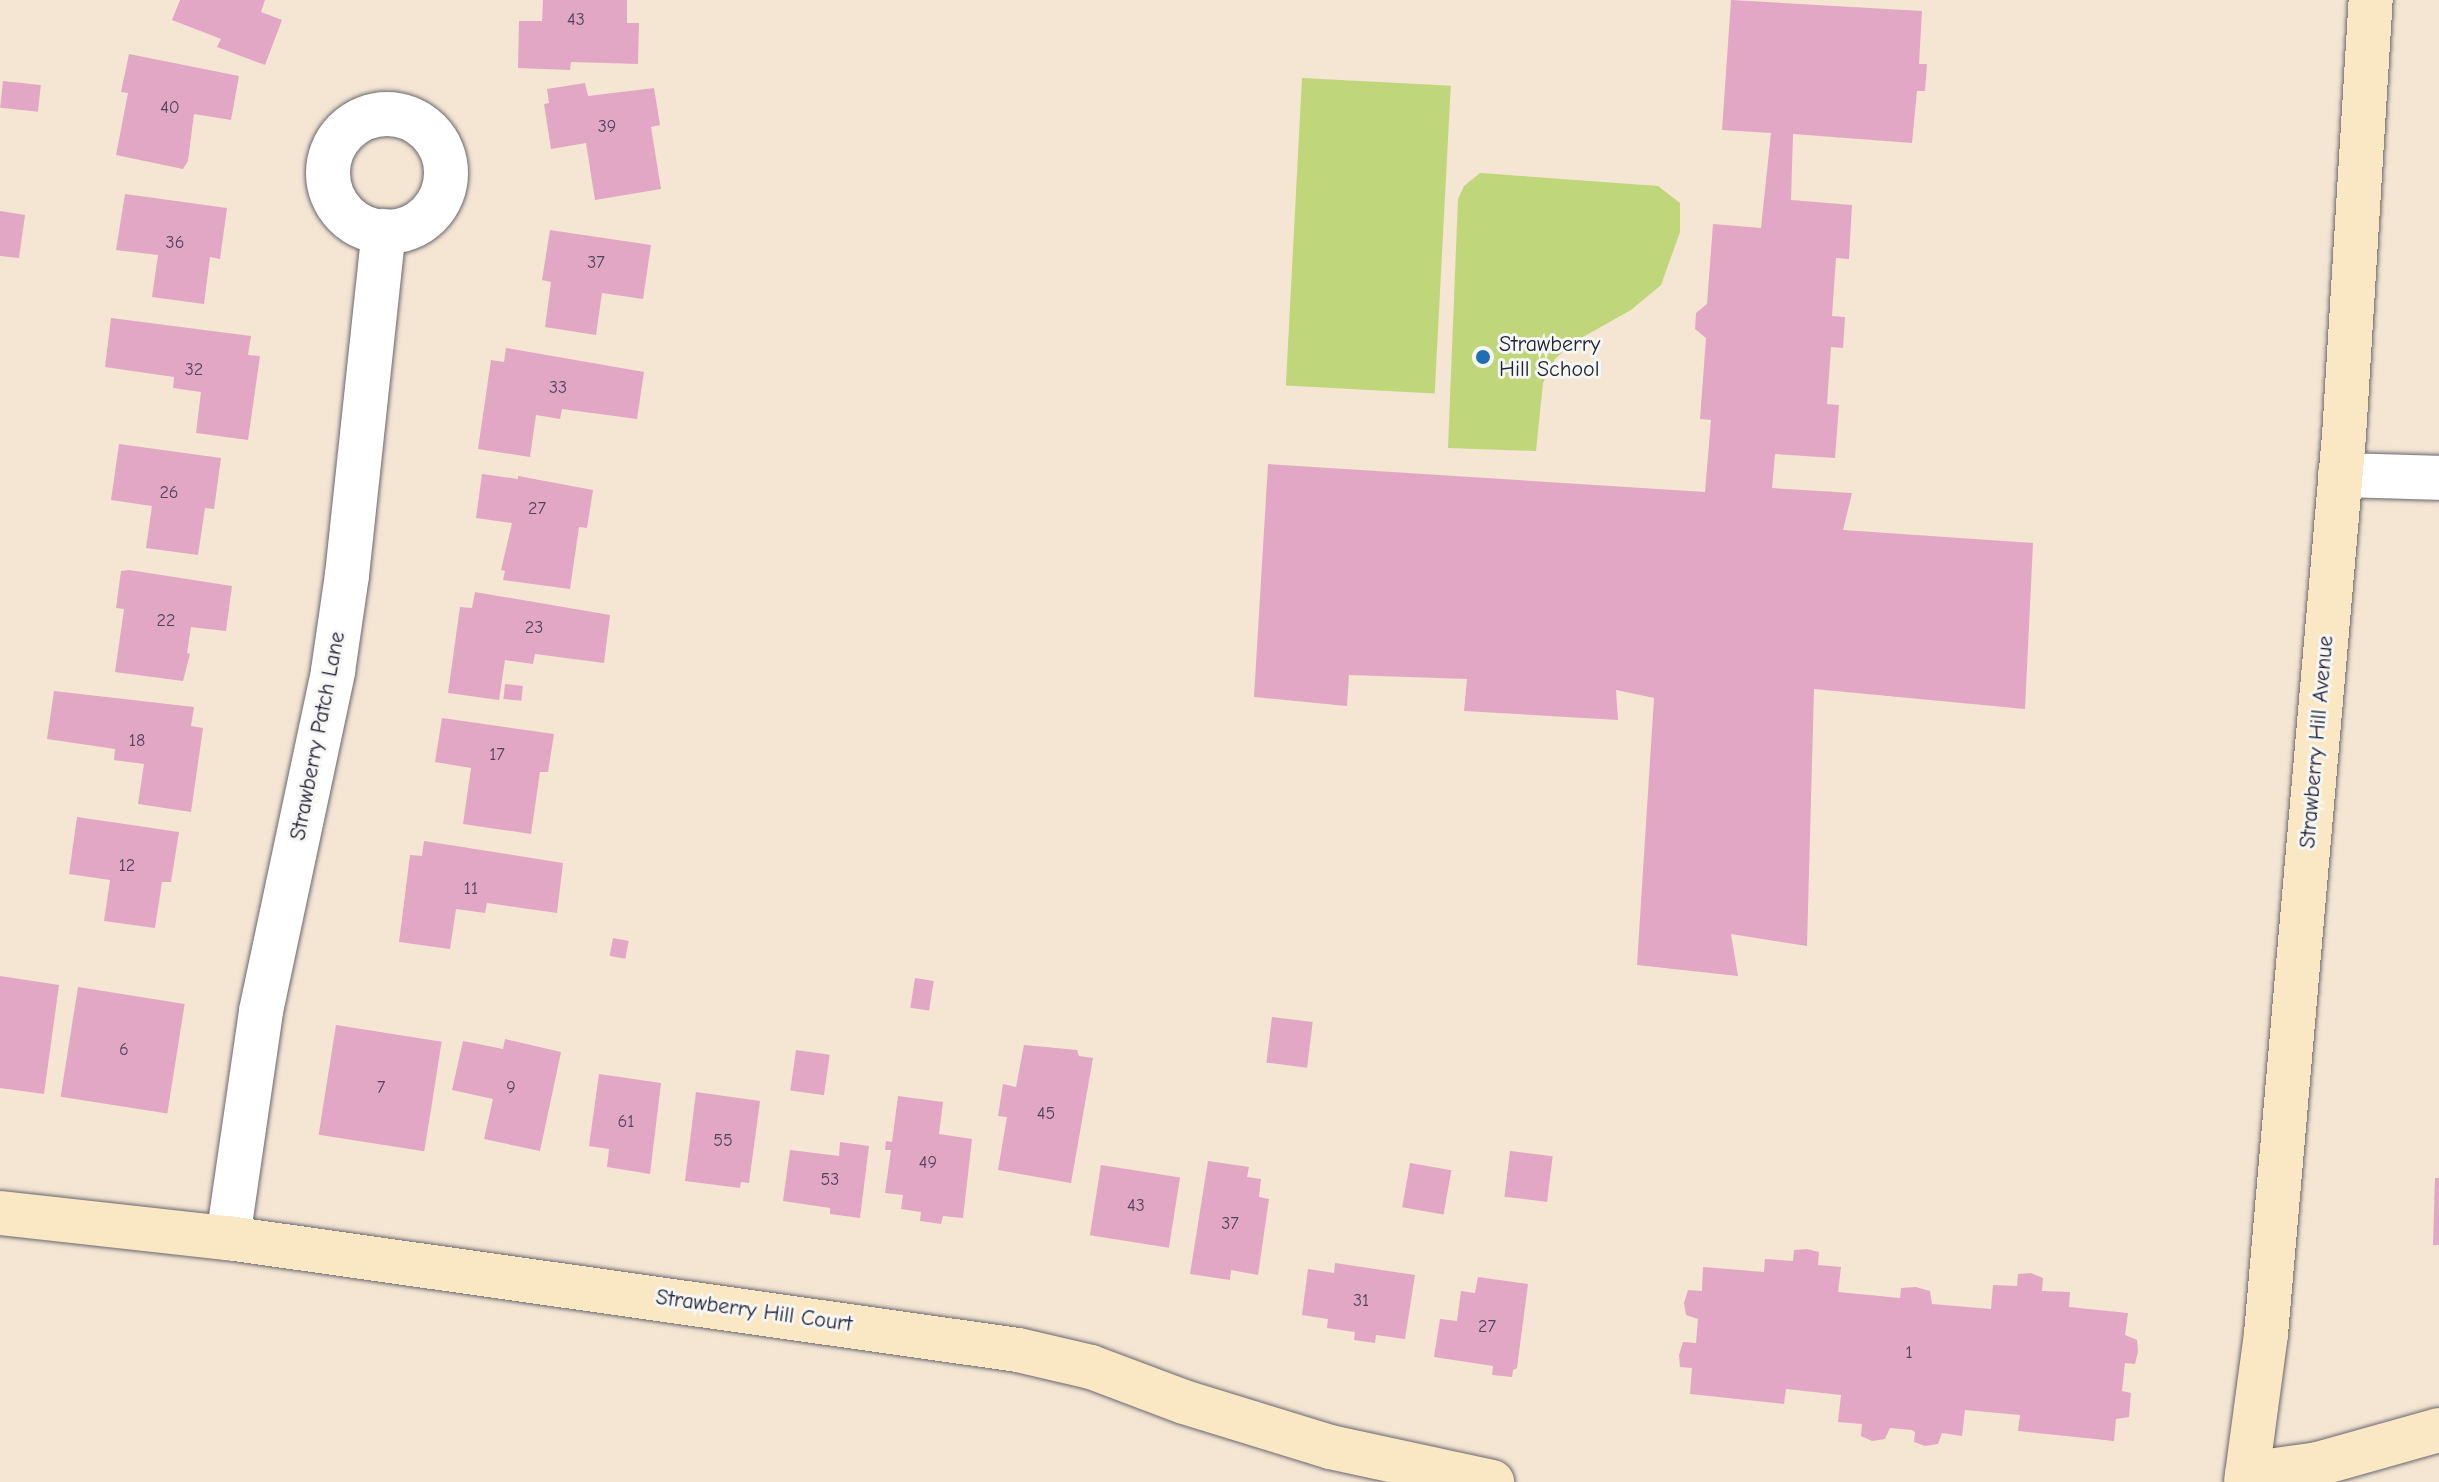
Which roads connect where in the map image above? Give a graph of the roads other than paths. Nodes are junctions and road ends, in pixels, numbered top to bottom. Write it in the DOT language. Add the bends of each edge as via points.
graph roads {
  1 [pos="2371,0"];
  2 [pos="384,231"];
  3 [pos="2340,475"];
  4 [pos="2439,478"];
  5 [pos="0,1213"];
  6 [pos="228,1238"];
  7 [pos="2439,1430"];
  8 [pos="2247,1478"];
  9 [pos="1492,1482"];
  1 -- 3 [label="street, Strawberry Hill Avenue"];
  2 -- 6 [label="street, Strawberry Patch Lane" via="333,671 261,1011"];
  3 -- 4 [label="street"];
  3 -- 8 [label="street, Strawberry Hill Avenue" via="2266,1334"];
  5 -- 6 [label="street, Strawberry Hill Court"];
  6 -- 9 [label="street, Strawberry Hill Court" via="1018,1350 1091,1367 1330,1447"];
  7 -- 8 [label="street"];
}
